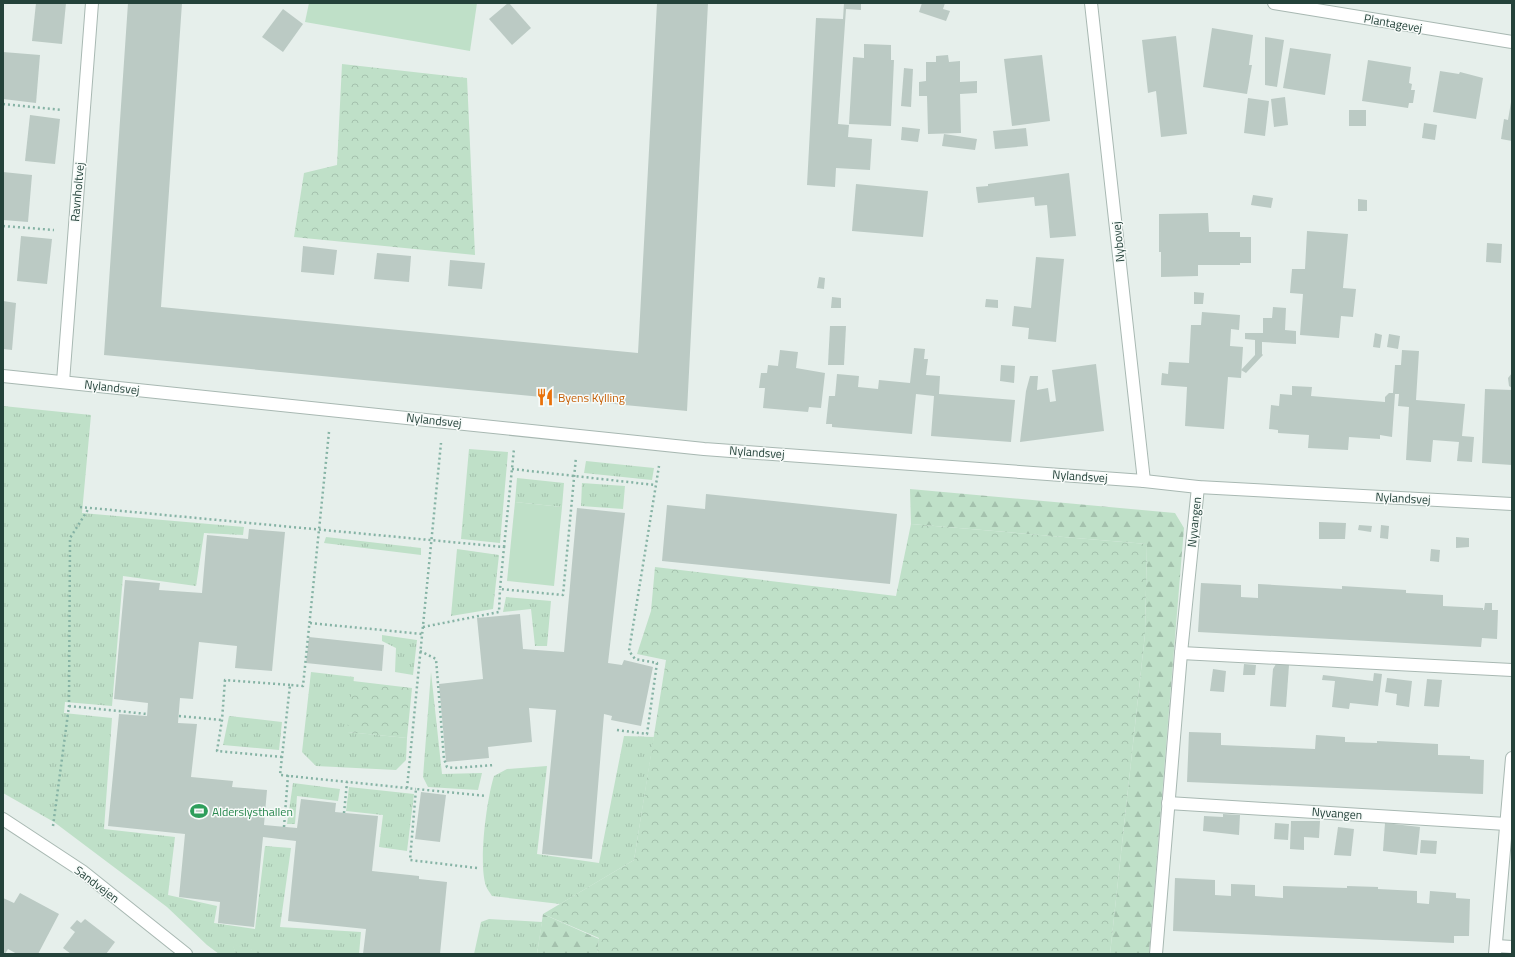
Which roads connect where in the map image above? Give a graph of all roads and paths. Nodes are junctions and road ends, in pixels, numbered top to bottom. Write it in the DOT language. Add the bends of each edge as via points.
graph roads {
  1 [pos="92,3"];
  2 [pos="1091,3"];
  3 [pos="1274,3"];
  4 [pos="1512,42"];
  5 [pos="3,104"];
  6 [pos="84,112"];
  7 [pos="3,226"];
  8 [pos="74,232"];
  9 [pos="3,376"];
  10 [pos="63,382"];
  11 [pos="331,410"];
  12 [pos="443,421"];
  13 [pos="516,429"];
  14 [pos="578,435"];
  15 [pos="662,444"];
  16 [pos="512,470"];
  17 [pos="574,477"];
  18 [pos="1144,481"];
  19 [pos="656,485"];
  20 [pos="1198,487"];
  21 [pos="1512,504"];
  22 [pos="80,507"];
  23 [pos="89,508"];
  24 [pos="319,529"];
  25 [pos="432,540"];
  26 [pos="504,546"];
  27 [pos="500,589"];
  28 [pos="310,623"];
  29 [pos="423,628"];
  30 [pos="422,634"];
  31 [pos="420,651"];
  32 [pos="1181,653"];
  33 [pos="1512,670"];
  34 [pos="290,685"];
  35 [pos="69,706"];
  36 [pos="147,714"];
  37 [pos="179,716"];
  38 [pos="222,720"];
  39 [pos="617,730"];
  40 [pos="282,757"];
  41 [pos="1512,758"];
  42 [pos="495,764"];
  43 [pos="288,775"];
  44 [pos="347,782"];
  45 [pos="406,788"];
  46 [pos="416,789"];
  47 [pos="486,796"];
  48 [pos="1168,803"];
  49 [pos="344,813"];
  50 [pos="3,819"];
  51 [pos="1506,824"];
  52 [pos="284,827"];
  53 [pos="47,848"];
  54 [pos="477,868"];
  55 [pos="1512,947"];
  56 [pos="1495,950"];
  57 [pos="186,954"];
  58 [pos="1156,954"];
  1 -- 6 [label="street, Ravnholtvej"];
  2 -- 18 [label="street, Nybovej"];
  3 -- 4 [label="street, Plantagevej"];
  5 -- 6 [label="path"];
  6 -- 8 [label="street, Ravnholtvej"];
  7 -- 8 [label="path"];
  8 -- 10 [label="street, Ravnholtvej"];
  9 -- 10 [label="street, Nylandsvej"];
  10 -- 11 [label="street, Nylandsvej"];
  11 -- 12 [label="street, Nylandsvej"];
  11 -- 24 [label="path"];
  12 -- 13 [label="street, Nylandsvej"];
  12 -- 25 [label="path"];
  13 -- 14 [label="street, Nylandsvej"];
  13 -- 16 [label="path"];
  14 -- 15 [label="street, Nylandsvej"];
  14 -- 17 [label="path"];
  15 -- 18 [label="street, Nylandsvej"];
  15 -- 19 [label="path"];
  16 -- 17 [label="path"];
  16 -- 26 [label="path"];
  17 -- 19 [label="path"];
  17 -- 27 [label="path" via="563,595"];
  18 -- 20 [label="street, Nylandsvej"];
  19 -- 39 [label="path" via="629,651 635,660 657,663 647,734"];
  20 -- 21 [label="street, Nylandsvej"];
  20 -- 32 [label="street, Nyvangen"];
  22 -- 23 [label="path"];
  23 -- 24 [label="path"];
  23 -- 35 [label="path" via="70,538"];
  24 -- 25 [label="path"];
  24 -- 28 [label="path"];
  25 -- 26 [label="path"];
  25 -- 29 [label="path"];
  26 -- 27 [label="path"];
  27 -- 29 [label="path" via="499,612"];
  28 -- 30 [label="path"];
  28 -- 34 [label="path" via="303,686"];
  29 -- 30 [label="path"];
  30 -- 31 [label="path"];
  31 -- 42 [label="path" via="436,659 444,759 447,767"];
  31 -- 45 [label="path"];
  32 -- 33 [label="street"];
  32 -- 48 [label="street, Nyvangen"];
  34 -- 38 [label="path" via="226,680"];
  34 -- 40 [label="path"];
  35 -- 36 [label="path"];
  35 -- 53 [label="path" via="53,824"];
  37 -- 38 [label="path"];
  38 -- 40 [label="path" via="217,751"];
  40 -- 43 [label="path" via="280,774"];
  41 -- 51 [label="street"];
  43 -- 44 [label="path"];
  43 -- 52 [label="path"];
  44 -- 45 [label="path"];
  44 -- 49 [label="path"];
  45 -- 46 [label="path"];
  46 -- 47 [label="path"];
  46 -- 54 [label="path" via="410,860"];
  48 -- 51 [label="street, Nyvangen"];
  48 -- 58 [label="street, Nyvangen"];
  50 -- 53 [label="street, Sandvejen"];
  51 -- 56 [label="street"];
  53 -- 57 [label="street, Sandvejen" via="82,871"];
  55 -- 56 [label="street"];
}
